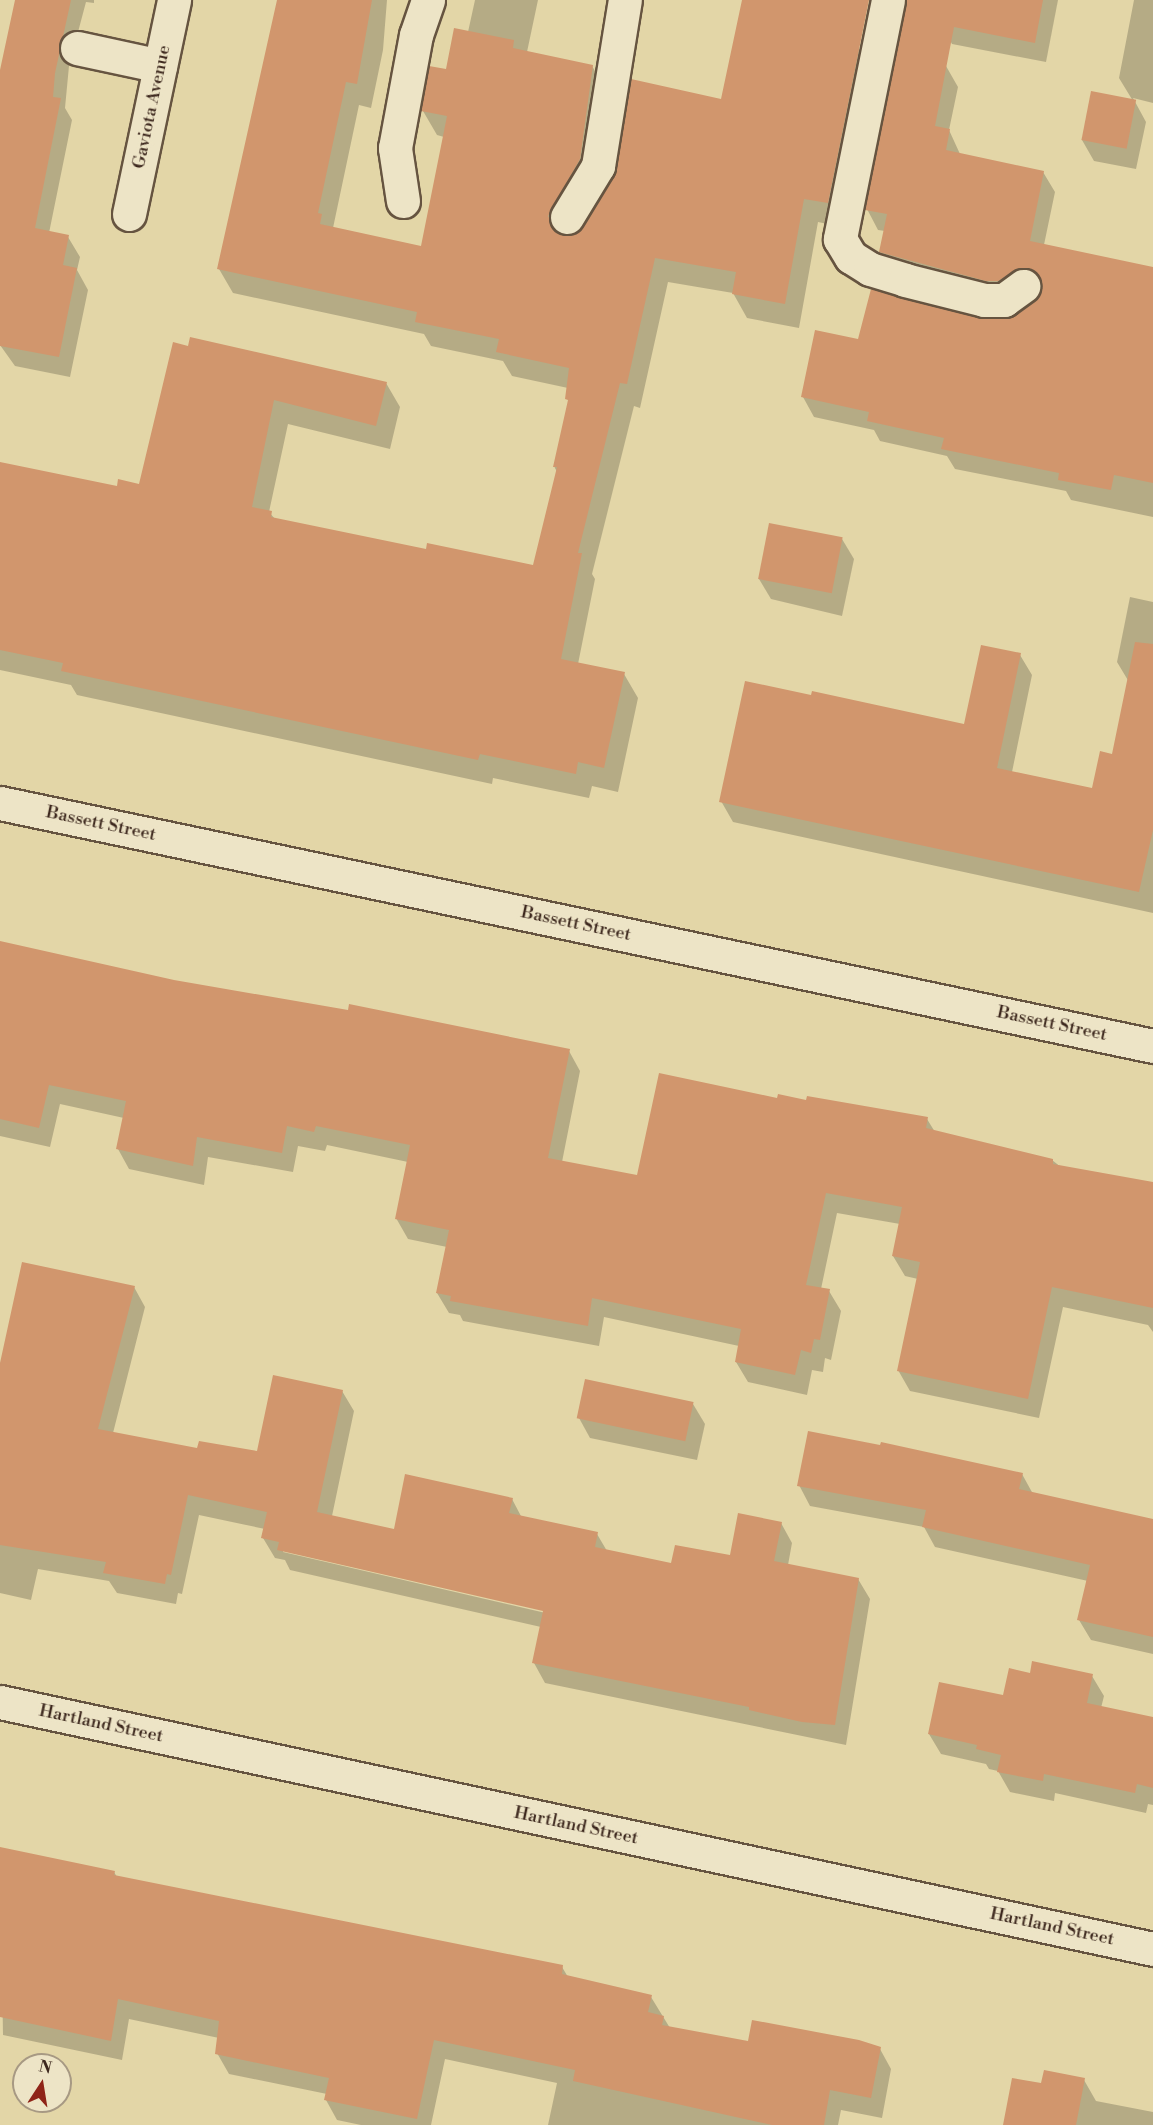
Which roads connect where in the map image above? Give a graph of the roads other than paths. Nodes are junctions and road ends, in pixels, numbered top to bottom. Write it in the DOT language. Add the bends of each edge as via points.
graph roads {
  1 [pos="174,0"];
  2 [pos="428,0"];
  3 [pos="625,0"];
  4 [pos="888,0"];
  5 [pos="77,48"];
  6 [pos="160,66"];
  7 [pos="403,201"];
  8 [pos="129,214"];
  9 [pos="567,217"];
  10 [pos="1023,286"];
  11 [pos="0,803"];
  12 [pos="1153,1046"];
  13 [pos="0,1702"];
  14 [pos="1153,1949"];
  1 -- 6 [label="street, Gaviota Avenue"];
  2 -- 7 [label="street" via="416,35 395,148"];
  3 -- 9 [label="street" via="598,166"];
  4 -- 10 [label="street" via="840,239 851,257 860,263 905,280 984,300 1004,300"];
  5 -- 6 [label="street"];
  6 -- 8 [label="street, Gaviota Avenue"];
  11 -- 12 [label="street, Bassett Street"];
  13 -- 14 [label="street, Hartland Street"];
}
